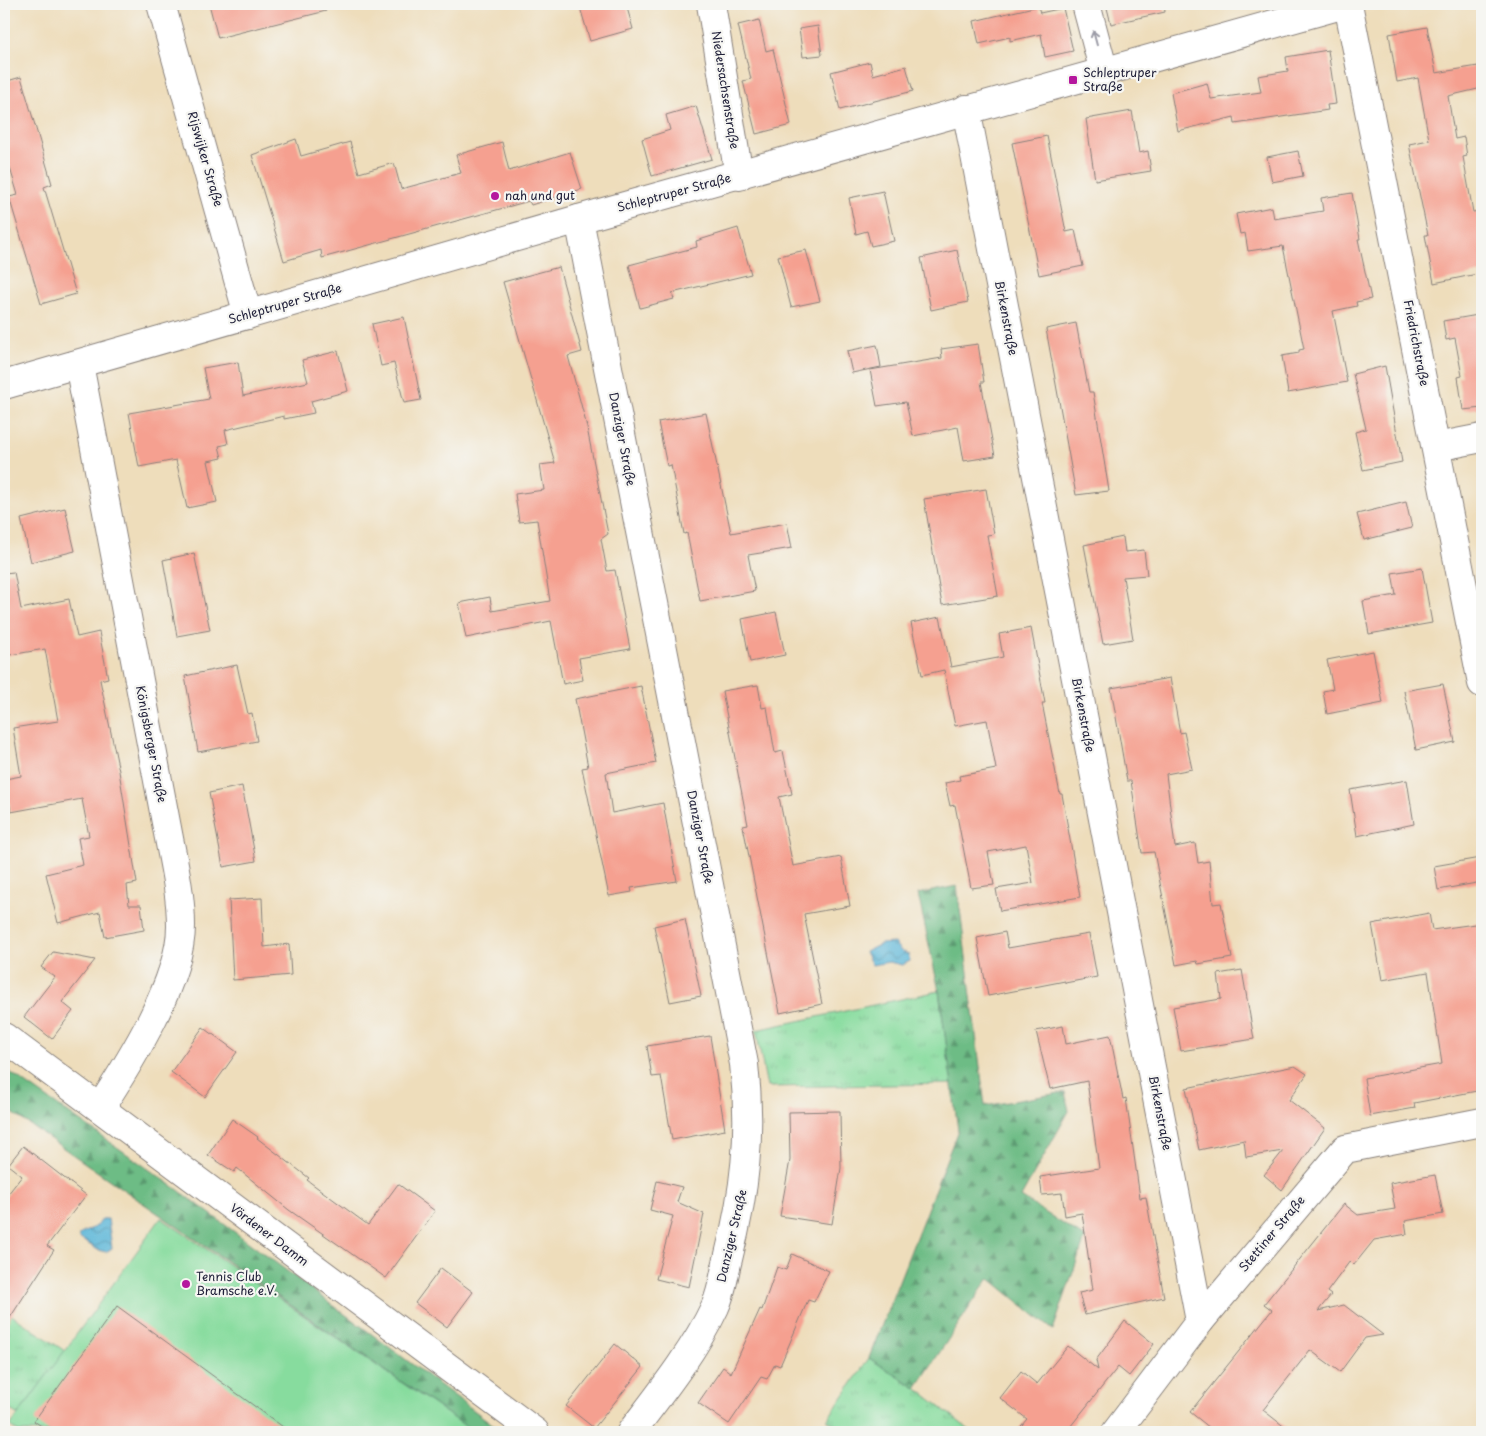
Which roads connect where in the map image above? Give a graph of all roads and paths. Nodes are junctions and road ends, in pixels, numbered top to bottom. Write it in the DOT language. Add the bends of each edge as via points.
graph roads {
  1 [pos="161,4"];
  2 [pos="712,4"];
  3 [pos="1086,4"];
  4 [pos="1347,4"];
  5 [pos="1104,72"];
  6 [pos="966,109"];
  7 [pos="739,176"];
  8 [pos="579,219"];
  9 [pos="248,315"];
  10 [pos="79,364"];
  11 [pos="4,384"];
  12 [pos="1482,438"];
  13 [pos="1436,446"];
  14 [pos="1482,683"];
  15 [pos="4,1038"];
  16 [pos="100,1108"];
  17 [pos="1482,1122"];
  18 [pos="1200,1321"];
  19 [pos="535,1432"];
  20 [pos="631,1432"];
  21 [pos="1116,1432"];
  1 -- 9 [label="street, Rijswijker Straße"];
  2 -- 7 [label="street, Niedersachsenstraße"];
  5 -- 3 [label="street, one-way"];
  4 -- 5 [label="street, Schleptruper Straße"];
  4 -- 13 [label="street, Friedrichstraße"];
  5 -- 6 [label="street, Schleptruper Straße"];
  6 -- 7 [label="street, Schleptruper Straße"];
  6 -- 18 [label="street, Birkenstraße"];
  7 -- 8 [label="street, Schleptruper Straße"];
  8 -- 9 [label="street, Schleptruper Straße"];
  8 -- 20 [label="street, Danziger Straße" via="744,1064 749,1105 748,1157 740,1211 716,1306 675,1374"];
  9 -- 10 [label="street, Schleptruper Straße"];
  10 -- 11 [label="street, Schleptruper Straße"];
  10 -- 16 [label="street, Königsberger Straße" via="169,837 181,926 172,975 128,1065"];
  12 -- 13 [label="street"];
  13 -- 14 [label="street, Friedrichstraße"];
  15 -- 16 [label="street, Vördener Damm"];
  16 -- 19 [label="street, Vördener Damm"];
  17 -- 18 [label="street, Stettiner Straße" via="1345,1149"];
  18 -- 21 [label="street, Stettiner Straße"];
}
